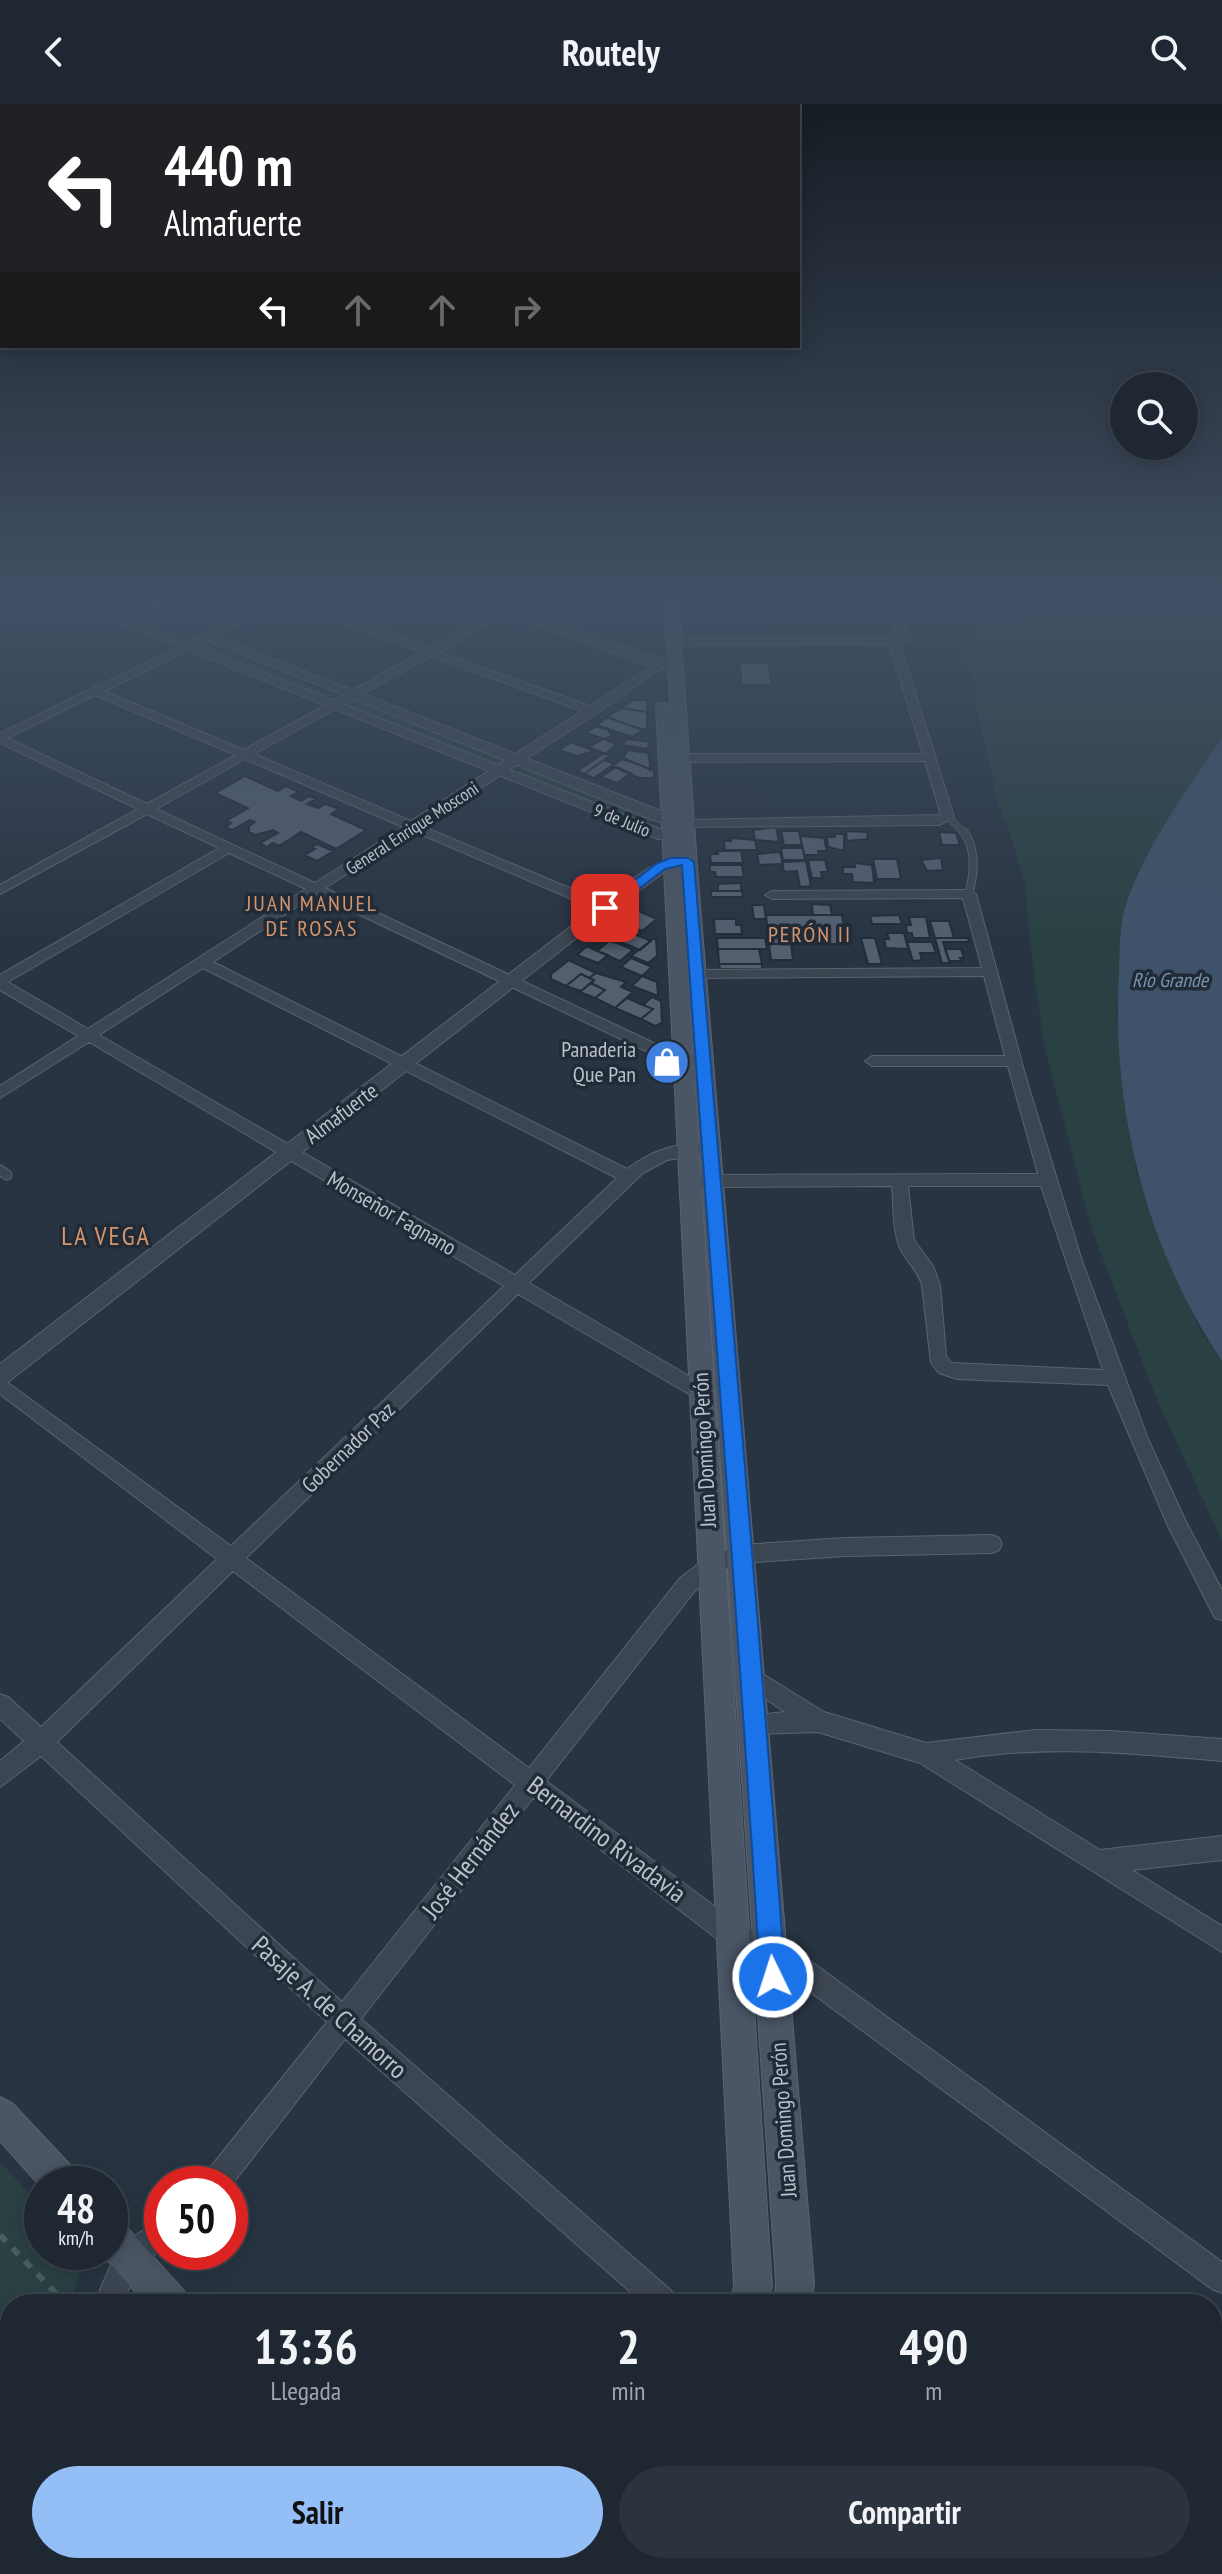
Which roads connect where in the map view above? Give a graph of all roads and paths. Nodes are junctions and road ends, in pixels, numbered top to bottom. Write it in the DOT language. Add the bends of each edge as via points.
graph roads {
  1 [pos="54,711"];
  2 [pos="142,711"];
  3 [pos="324,711"];
  4 [pos="351,711"];
  5 [pos="394,711"];
  6 [pos="593,711"];
  7 [pos="668,711"];
  8 [pos="675,711"];
  9 [pos="916,711"];
  10 [pos="0,738"];
  11 [pos="244,755"];
  12 [pos="930,757"];
  13 [pos="683,758"];
  14 [pos="517,760"];
  15 [pos="500,771"];
  16 [pos="148,808"];
  17 [pos="948,817"];
  18 [pos="412,827"];
  19 [pos="675,827"];
  20 [pos="228,848"];
  21 [pos="679,862"];
  22 [pos="0,890"];
  23 [pos="316,891"];
  24 [pos="969,894"];
  25 [pos="772,895"];
  26 [pos="605,908"];
  27 [pos="203,962"];
  28 [pos="990,972"];
  29 [pos="688,974"];
  30 [pos="511,982"];
  31 [pos="0,983"];
  32 [pos="88,1036"];
  33 [pos="704,1060"];
  34 [pos="682,1061"];
  35 [pos="872,1061"];
  36 [pos="1013,1061"];
  37 [pos="404,1066"];
  38 [pos="0,1093"];
  39 [pos="711,1149"];
  40 [pos="687,1150"];
  41 [pos="288,1153"];
  42 [pos="628,1177"];
  43 [pos="899,1180"];
  44 [pos="1046,1180"];
  45 [pos="701,1181"];
  46 [pos="517,1285"];
  47 [pos="0,1376"];
  48 [pos="1115,1378"];
  49 [pos="0,1384"];
  50 [pos="701,1392"];
  51 [pos="992,1544"];
  52 [pos="230,1560"];
  53 [pos="725,1560"];
  54 [pos="1222,1611"];
  55 [pos="751,1677"];
  56 [pos="0,1704"];
  57 [pos="818,1721"];
  58 [pos="756,1723"];
  59 [pos="42,1741"];
  60 [pos="1222,1750"];
  61 [pos="926,1754"];
  62 [pos="0,1776"];
  63 [pos="531,1782"];
  64 [pos="1222,1848"];
  65 [pos="1099,1862"];
  66 [pos="733,1935"];
  67 [pos="1222,1940"];
  68 [pos="770,1947"];
  69 [pos="344,2021"];
  70 [pos="0,2115"];
  71 [pos="47,2166"];
  72 [pos="229,2166"];
  73 [pos="0,2235"];
  74 [pos="128,2256"];
  75 [pos="114,2270"];
  76 [pos="1222,2279"];
  77 [pos="56,2294"];
  78 [pos="110,2294"];
  79 [pos="162,2294"];
  80 [pos="654,2294"];
  81 [pos="751,2294"];
  82 [pos="794,2294"];
  1 -- 10 [label="street"];
  2 -- 11 [label="street"];
  3 -- 11 [label="street"];
  4 -- 15 [label="street, 9 de Julio"];
  5 -- 14 [label="street, 9 de Julio"];
  6 -- 14 [label="street, General Enrique Mosconi"];
  7 -- 19 [label="main road, Juan Domingo Perón"];
  8 -- 13 [label="main road, Juan Domingo Perón"];
  9 -- 12 [label="street"];
  10 -- 16 [label="street"];
  11 -- 16 [label="street"];
  11 -- 18 [label="street"];
  12 -- 13 [label="street"];
  12 -- 17 [label="street"];
  13 -- 19 [label="main road, Juan Domingo Perón"];
  14 -- 15 [label="street, General Enrique Mosconi"];
  14 -- 19 [label="street, 9 de Julio"];
  15 -- 18 [label="street, General Enrique Mosconi"];
  15 -- 19 [label="street, 9 de Julio"];
  16 -- 20 [label="street"];
  16 -- 22 [label="street"];
  17 -- 19 [label="street"];
  17 -- 24 [label="lane" via="971,848"];
  18 -- 23 [label="street, General Enrique Mosconi"];
  18 -- 26 [label="street"];
  19 -- 21 [label="main road, Juan Domingo Perón"];
  20 -- 23 [label="street"];
  20 -- 31 [label="street"];
  21 -- 26 [label="street, Almafuerte"];
  21 -- 29 [label="main road, Juan Domingo Perón"];
  23 -- 27 [label="street, General Enrique Mosconi"];
  23 -- 30 [label="street"];
  24 -- 25 [label="street"];
  24 -- 28 [label="street"];
  26 -- 30 [label="street, Almafuerte"];
  27 -- 32 [label="street, General Enrique Mosconi"];
  27 -- 37 [label="street"];
  28 -- 29 [label="street"];
  28 -- 36 [label="street"];
  29 -- 33 [label="main road, Juan Domingo Perón"];
  29 -- 34 [label="main road, Juan Domingo Perón"];
  30 -- 34 [label="street"];
  30 -- 37 [label="street, Almafuerte"];
  31 -- 32 [label="street, Monseñor Fagnano"];
  32 -- 38 [label="street, General Enrique Mosconi"];
  32 -- 41 [label="street, Monseñor Fagnano"];
  33 -- 34 [label="street"];
  33 -- 39 [label="main road, Juan Domingo Perón"];
  34 -- 40 [label="main road, Juan Domingo Perón"];
  35 -- 36 [label="street"];
  36 -- 44 [label="street"];
  37 -- 41 [label="street, Almafuerte"];
  37 -- 42 [label="street"];
  39 -- 40 [label="street, Gobernador Paz"];
  39 -- 45 [label="main road, Juan Domingo Perón"];
  40 -- 42 [label="street, Gobernador Paz" via="650,1158"];
  40 -- 45 [label="main road, Juan Domingo Perón"];
  41 -- 46 [label="street, Monseñor Fagnano"];
  41 -- 47 [label="street, Almafuerte"];
  42 -- 46 [label="street, Gobernador Paz"];
  43 -- 44 [label="street"];
  43 -- 45 [label="street"];
  43 -- 48 [label="street" via="906,1240 927,1271 937,1358 945,1368"];
  44 -- 48 [label="street"];
  45 -- 50 [label="main road, Juan Domingo Perón"];
  45 -- 53 [label="main road, Juan Domingo Perón"];
  46 -- 50 [label="street, Monseñor Fagnano"];
  46 -- 52 [label="street, Gobernador Paz"];
  48 -- 54 [label="street" via="1161,1493"];
  49 -- 52 [label="street, Bernardino Rivadavia"];
  50 -- 53 [label="main road, Juan Domingo Perón"];
  51 -- 53 [label="street" via="821,1548"];
  52 -- 59 [label="street, Gobernador Paz"];
  52 -- 63 [label="street, Bernardino Rivadavia"];
  53 -- 55 [label="main road, Juan Domingo Perón"];
  53 -- 63 [label="street, José Hernández" via="687,1585"];
  53 -- 66 [label="main road, Juan Domingo Perón"];
  55 -- 57 [label="street"];
  55 -- 58 [label="main road, Juan Domingo Perón"];
  56 -- 59 [label="street, Pasaje A. de Chamorro"];
  57 -- 58 [label="street"];
  57 -- 61 [label="street"];
  58 -- 68 [label="main road, Juan Domingo Perón"];
  59 -- 62 [label="street, Gobernador Paz"];
  59 -- 69 [label="street, Pasaje A. de Chamorro"];
  60 -- 61 [label="street" via="1046,1739"];
  61 -- 65 [label="street"];
  63 -- 66 [label="street, Bernardino Rivadavia"];
  63 -- 69 [label="street, José Hernández"];
  64 -- 65 [label="street"];
  65 -- 67 [label="street"];
  66 -- 68 [label="street, Bernardino Rivadavia"];
  66 -- 81 [label="main road, Juan Domingo Perón"];
  68 -- 76 [label="street, Bernardino Rivadavia"];
  68 -- 82 [label="main road, Juan Domingo Perón"];
  69 -- 72 [label="street, José Hernández"];
  69 -- 80 [label="street, Pasaje A. de Chamorro"];
  70 -- 71 [label="main road"];
  73 -- 77 [label="path"];
  74 -- 79 [label="main road"];
  75 -- 78 [label="street"];
}
